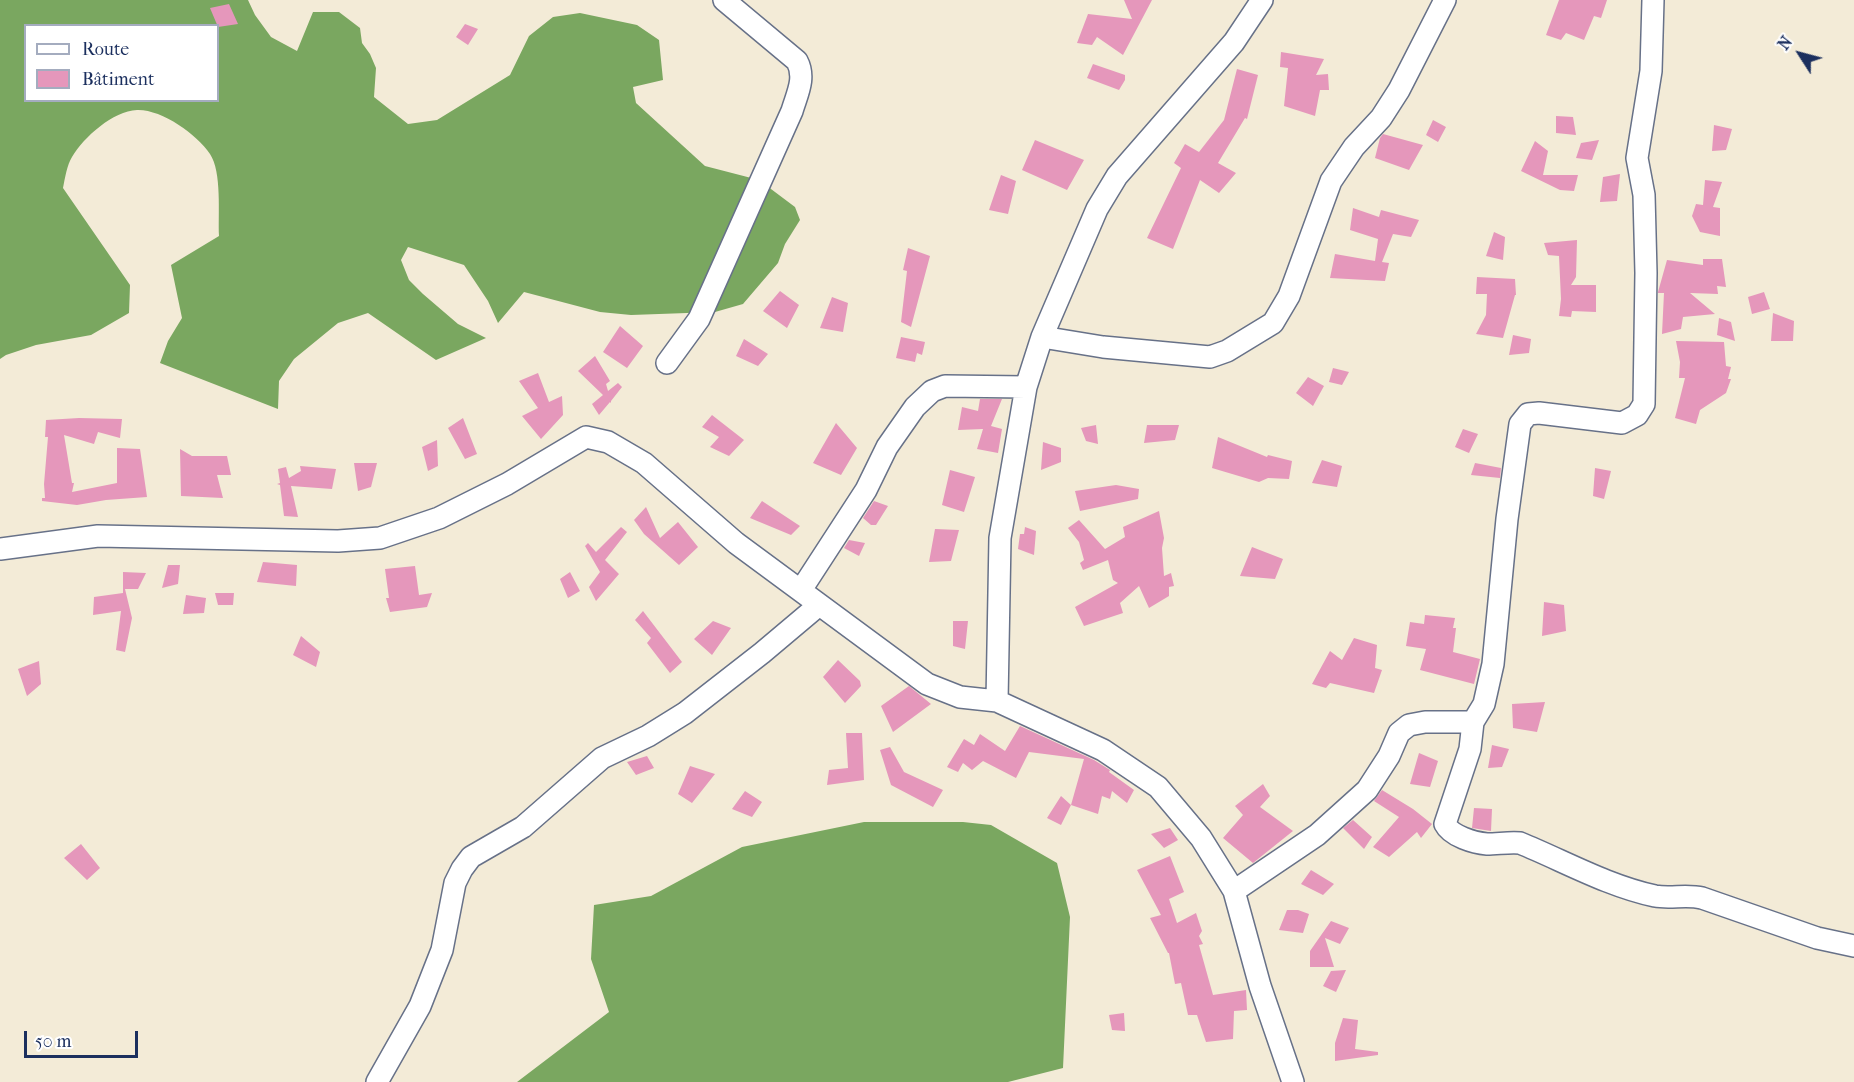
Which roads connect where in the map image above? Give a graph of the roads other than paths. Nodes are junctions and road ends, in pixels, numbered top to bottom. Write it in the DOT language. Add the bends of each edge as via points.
graph roads {
  1 [pos="724,0"];
  2 [pos="1262,0"];
  3 [pos="1445,0"];
  4 [pos="1653,0"];
  5 [pos="1042,337"];
  6 [pos="667,363"];
  7 [pos="1026,387"];
  8 [pos="0,549"];
  9 [pos="801,590"];
  10 [pos="819,605"];
  11 [pos="997,701"];
  12 [pos="1473,722"];
  13 [pos="1234,891"];
  14 [pos="1854,946"];
  15 [pos="377,1082"];
  16 [pos="1293,1082"];
  1 -- 6 [label="street" via="797,61 801,81 792,111 699,319"];
  2 -- 5 [label="street" via="1234,42 1117,176 1097,209"];
  3 -- 5 [label="street" via="1393,99 1331,181 1289,296 1273,323 1210,357 1103,348"];
  4 -- 12 [label="street" via="1651,71 1637,158 1644,195 1644,404 1637,415 1622,423 1539,413 1528,414 1520,424 1493,664 1484,704"];
  5 -- 7 [label="street"];
  7 -- 9 [label="street" via="945,386 932,391 915,407 887,447 866,490"];
  7 -- 11 [label="street" via="1000,538"];
  8 -- 9 [label="street" via="98,536 338,541 380,538 439,518 507,484 586,437 608,442 644,463 736,543"];
  9 -- 10 [label="street"];
  10 -- 11 [label="street" via="927,684 960,697"];
  10 -- 15 [label="street" via="685,713 602,758 523,828 471,857 455,883 442,950 420,1006"];
  11 -- 13 [label="street" via="1103,750 1158,787 1202,838"];
  12 -- 13 [label="street" via="1409,725 1399,733 1367,790 1317,835"];
  12 -- 14 [label="street" via="1470,749 1445,824 1447,828 1487,844 1520,843 1618,886 1658,896 1702,898 1817,938"];
  13 -- 16 [label="street" via="1260,986"];
}
